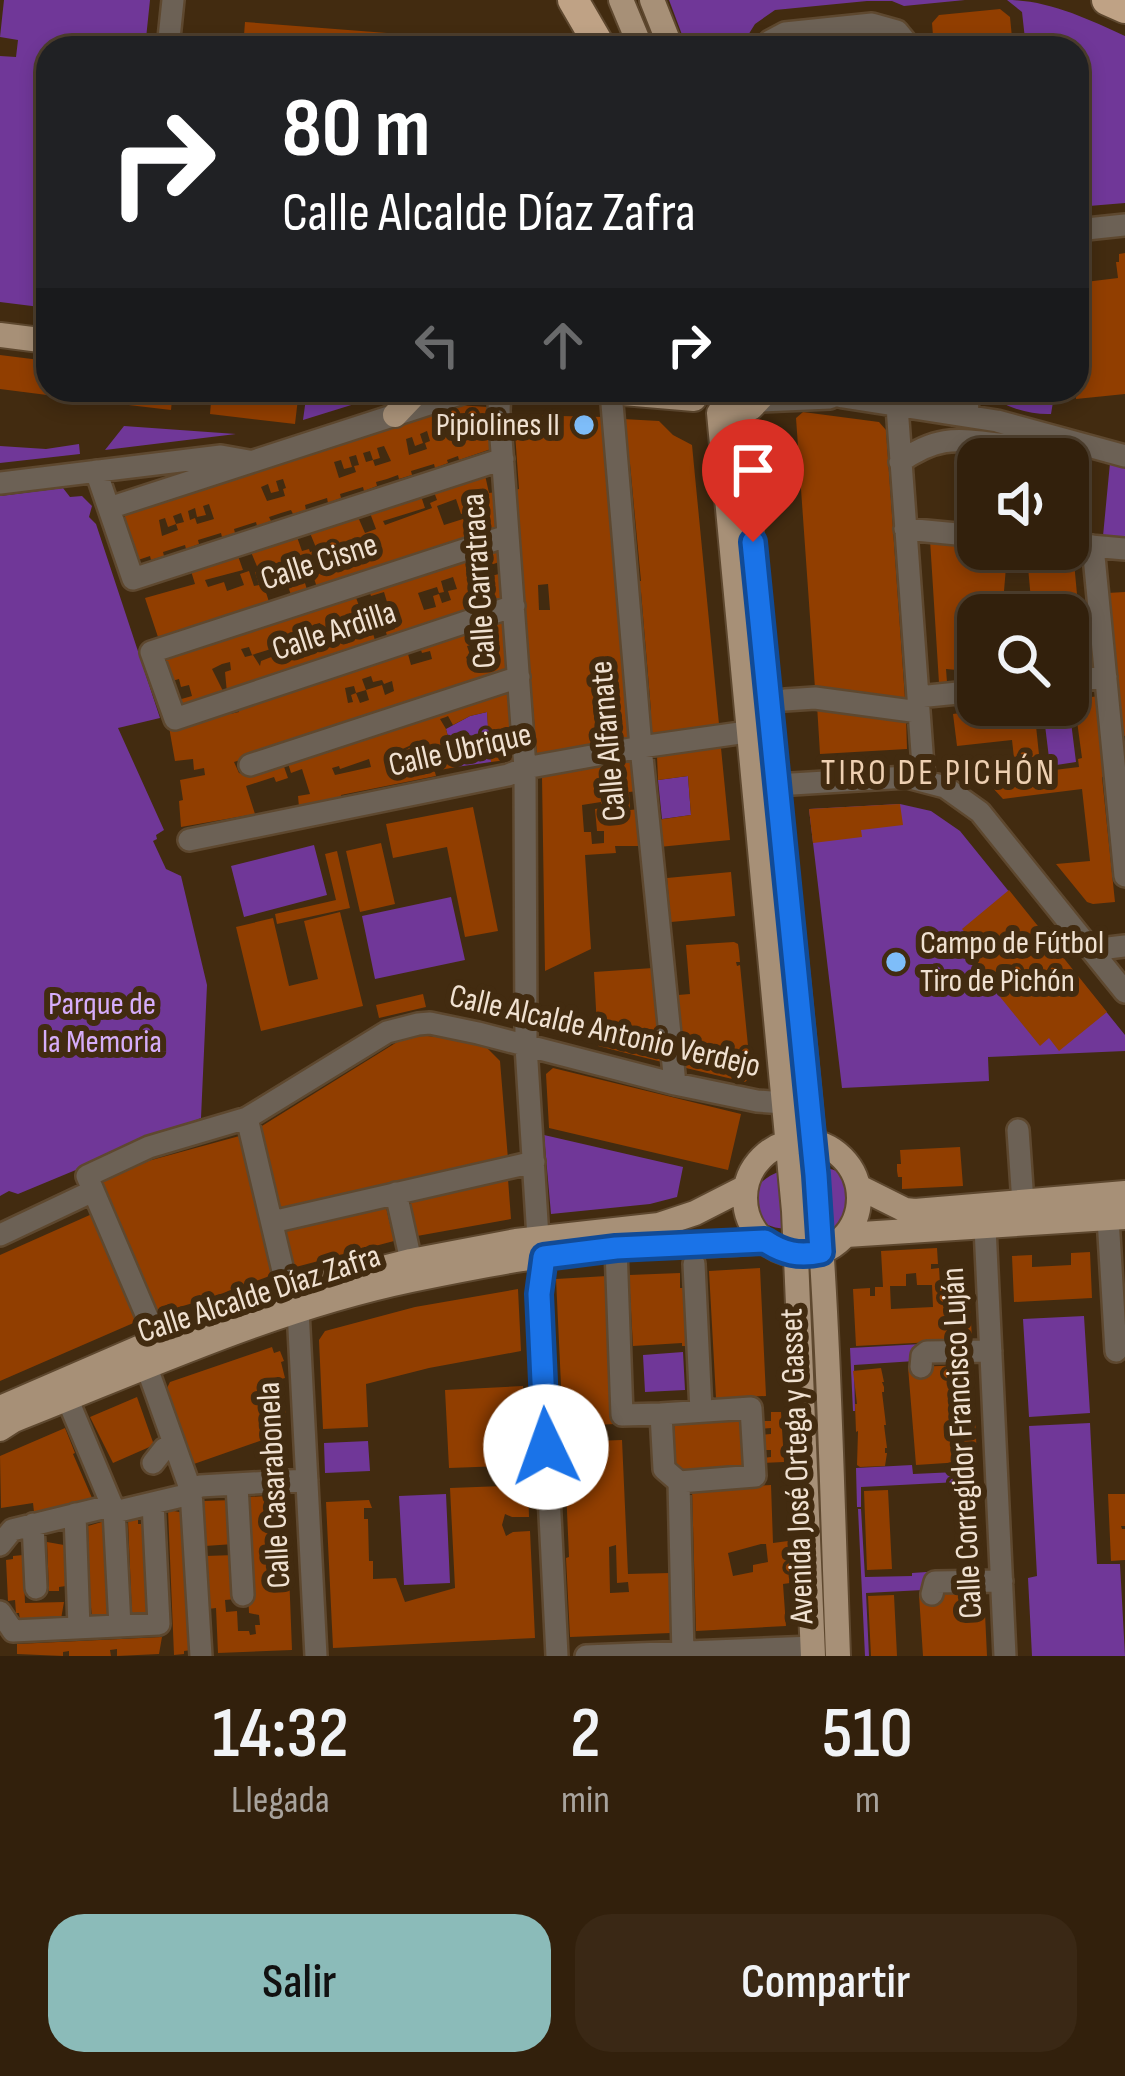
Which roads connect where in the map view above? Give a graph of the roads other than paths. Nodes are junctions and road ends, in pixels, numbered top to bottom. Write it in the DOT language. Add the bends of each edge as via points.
graph roads {
  1 [pos="173,0"];
  2 [pos="574,0"];
  3 [pos="621,0"];
  4 [pos="652,0"];
  5 [pos="1107,0"];
  6 [pos="1125,8"];
  7 [pos="168,36"];
  8 [pos="594,36"];
  9 [pos="635,36"];
  10 [pos="666,36"];
  11 [pos="779,36"];
  12 [pos="901,36"];
  13 [pos="1125,225"];
  14 [pos="1089,229"];
  15 [pos="0,320"];
  16 [pos="36,324"];
  17 [pos="0,335"];
  18 [pos="36,340"];
  19 [pos="409,402"];
  20 [pos="435,402"];
  21 [pos="499,402"];
  22 [pos="612,402"];
  23 [pos="701,402"];
  24 [pos="967,402"];
  25 [pos="747,404"];
  26 [pos="926,404"];
  27 [pos="395,415"];
  28 [pos="968,415"];
  29 [pos="945,440"];
  30 [pos="957,441"];
  31 [pos="1125,456"];
  32 [pos="503,459"];
  33 [pos="254,462"];
  34 [pos="900,462"];
  35 [pos="96,471"];
  36 [pos="0,483"];
  37 [pos="109,508"];
  38 [pos="905,530"];
  39 [pos="957,534"];
  40 [pos="507,536"];
  41 [pos="1089,546"];
  42 [pos="1093,546"];
  43 [pos="1125,549"];
  44 [pos="514,606"];
  45 [pos="519,677"];
  46 [pos="1106,677"];
  47 [pos="1089,679"];
  48 [pos="957,696"];
  49 [pos="785,700"];
  50 [pos="918,704"];
  51 [pos="175,719"];
  52 [pos="747,732"];
  53 [pos="641,747"];
  54 [pos="1119,749"];
  55 [pos="250,765"];
  56 [pos="525,768"];
  57 [pos="924,780"];
  58 [pos="776,785"];
  59 [pos="189,840"];
  60 [pos="1125,876"];
  61 [pos="1125,946"];
  62 [pos="1092,950"];
  63 [pos="1125,992"];
  64 [pos="526,1046"];
  65 [pos="675,1084"];
  66 [pos="784,1103"];
  67 [pos="247,1118"];
  68 [pos="1018,1130"];
  69 [pos="800,1142"];
  70 [pos="534,1162"];
  71 [pos="90,1184"];
  72 [pos="746,1187"];
  73 [pos="859,1187"];
  74 [pos="396,1193"];
  75 [pos="1125,1193"];
  76 [pos="1023,1203"];
  77 [pos="1117,1218"];
  78 [pos="272,1222"];
  79 [pos="986,1227"];
  80 [pos="0,1235"];
  81 [pos="846,1235"];
  82 [pos="765,1241"];
  83 [pos="541,1248"];
  84 [pos="616,1248"];
  85 [pos="809,1253"];
  86 [pos="411,1261"];
  87 [pos="694,1264"];
  88 [pos="293,1301"];
  89 [pos="157,1340"];
  90 [pos="991,1351"];
  91 [pos="1116,1351"];
  92 [pos="146,1365"];
  93 [pos="922,1367"];
  94 [pos="68,1398"];
  95 [pos="0,1408"];
  96 [pos="701,1411"];
  97 [pos="661,1414"];
  98 [pos="0,1429"];
  99 [pos="175,1444"];
  100 [pos="153,1463"];
  101 [pos="307,1480"];
  102 [pos="679,1482"];
  103 [pos="237,1485"];
  104 [pos="191,1491"];
  105 [pos="153,1503"];
  106 [pos="114,1510"];
  107 [pos="75,1514"];
  108 [pos="33,1524"];
  109 [pos="0,1545"];
  110 [pos="241,1549"];
  111 [pos="196,1551"];
  112 [pos="1002,1581"];
  113 [pos="36,1588"];
  114 [pos="932,1594"];
  115 [pos="243,1595"];
  116 [pos="0,1612"];
  117 [pos="120,1626"];
  118 [pos="79,1628"];
  119 [pos="813,1651"];
  120 [pos="683,1654"];
  121 [pos="202,1656"];
  122 [pos="316,1656"];
  123 [pos="557,1656"];
  124 [pos="586,1656"];
  125 [pos="838,1656"];
  126 [pos="1005,1656"];
  1 -- 7 [label="street"];
  2 -- 8 [label="highway"];
  3 -- 9 [label="main road"];
  4 -- 10 [label="main road"];
  5 -- 6 [label="highway"];
  11 -- 12 [label="street" via="872,24"];
  13 -- 14 [label="street"];
  15 -- 16 [label="main road"];
  17 -- 18 [label="main road"];
  19 -- 27 [label="main road"];
  20 -- 27 [label="street"];
  21 -- 32 [label="street, Calle Carratraca"];
  22 -- 53 [label="street, Calle Alfarnate"];
  23 -- 25 [label="main road" via="710,410"];
  24 -- 28 [label="street"];
  25 -- 52 [label="main road, Avenida José Ortega y Gasset"];
  25 -- 58 [label="main road, Avenida José Ortega y Gasset"];
  26 -- 28 [label="street"];
  26 -- 29 [label="street" via="936,436"];
  26 -- 34 [label="street"];
  27 -- 33 [label="street"];
  28 -- 31 [label="street"];
  29 -- 30 [label="street"];
  29 -- 34 [label="street"];
  32 -- 37 [label="street" via="133,579"];
  32 -- 40 [label="street, Calle Carratraca"];
  33 -- 35 [label="street" via="221,456"];
  33 -- 37 [label="street"];
  34 -- 38 [label="street"];
  35 -- 36 [label="street"];
  35 -- 37 [label="street"];
  38 -- 39 [label="street"];
  38 -- 50 [label="street"];
  40 -- 44 [label="street, Calle Carratraca"];
  40 -- 51 [label="street, Calle Cisne" via="151,652"];
  41 -- 42 [label="street"];
  42 -- 43 [label="street"];
  42 -- 46 [label="street"];
  44 -- 45 [label="street, Calle Carratraca"];
  44 -- 51 [label="street, Calle Ardilla"];
  45 -- 55 [label="street"];
  45 -- 56 [label="street, Calle Carratraca"];
  46 -- 47 [label="street"];
  46 -- 54 [label="street"];
  48 -- 50 [label="street"];
  49 -- 50 [label="street"];
  50 -- 57 [label="street"];
  52 -- 53 [label="street, Calle Ubrique"];
  52 -- 66 [label="main road, Avenida José Ortega y Gasset"];
  53 -- 56 [label="street, Calle Ubrique"];
  53 -- 65 [label="street, Calle Alfarnate"];
  54 -- 60 [label="street"];
  56 -- 59 [label="street, Calle Ubrique"];
  56 -- 64 [label="street, Calle Carratraca"];
  57 -- 58 [label="street"];
  57 -- 62 [label="street" via="980,812"];
  58 -- 69 [label="main road, Avenida José Ortega y Gasset"];
  61 -- 62 [label="street"];
  62 -- 63 [label="street"];
  64 -- 65 [label="street, Calle Alcalde Antonio Verdejo"];
  64 -- 67 [label="street, Calle Alcalde Antonio Verdejo" via="430,1023 402,1028"];
  64 -- 70 [label="street, Calle Carratraca"];
  65 -- 66 [label="street, Calle Alcalde Antonio Verdejo"];
  66 -- 69 [label="main road, Avenida José Ortega y Gasset"];
  67 -- 71 [label="street, Calle Alcalde Antonio Verdejo" via="149,1147"];
  67 -- 78 [label="street, Calle Casarabonela"];
  68 -- 76 [label="street"];
  69 -- 72 [label="main road" via="760,1158"];
  69 -- 73 [label="main road" via="831,1147"];
  69 -- 85 [label="main road, Avenida José Ortega y Gasset"];
  70 -- 74 [label="street"];
  70 -- 83 [label="street, Calle Carratraca"];
  71 -- 80 [label="street, Calle Alcalde Antonio Verdejo"];
  71 -- 89 [label="street"];
  72 -- 82 [label="main road" via="748,1217"];
  72 -- 83 [label="main road, Calle Alcalde Díaz Zafra" via="659,1226"];
  73 -- 76 [label="main road" via="915,1211"];
  73 -- 81 [label="main road"];
  74 -- 78 [label="street"];
  74 -- 86 [label="street"];
  75 -- 76 [label="main road"];
  77 -- 79 [label="main road"];
  77 -- 91 [label="street"];
  78 -- 88 [label="street, Calle Casarabonela"];
  79 -- 81 [label="main road"];
  79 -- 90 [label="street, Calle Corregidor Francisco Luján"];
  81 -- 85 [label="main road"];
  82 -- 84 [label="main road, Calle Alcalde Díaz Zafra"];
  82 -- 85 [label="main road"];
  83 -- 84 [label="main road, Calle Alcalde Díaz Zafra"];
  83 -- 86 [label="main road, Calle Alcalde Díaz Zafra"];
  83 -- 88 [label="main road, Calle Alcalde Díaz Zafra"];
  83 -- 123 [label="street, Calle Carratraca"];
  84 -- 97 [label="street" via="622,1415"];
  85 -- 119 [label="main road, Avenida José Ortega y Gasset"];
  85 -- 125 [label="main road, Avenida José Ortega y Gasset"];
  86 -- 88 [label="main road, Calle Alcalde Díaz Zafra"];
  87 -- 96 [label="street"];
  88 -- 89 [label="main road, Calle Alcalde Díaz Zafra"];
  88 -- 92 [label="main road, Calle Alcalde Díaz Zafra"];
  88 -- 101 [label="street, Calle Casarabonela"];
  89 -- 95 [label="main road, Calle Alcalde Díaz Zafra"];
  90 -- 93 [label="street" via="927,1352"];
  90 -- 112 [label="street, Calle Corregidor Francisco Luján"];
  92 -- 94 [label="main road, Calle Alcalde Díaz Zafra"];
  92 -- 99 [label="street"];
  94 -- 98 [label="main road, Calle Alcalde Díaz Zafra"];
  94 -- 106 [label="street"];
  96 -- 97 [label="street"];
  96 -- 102 [label="street" via="751,1408 755,1476"];
  97 -- 102 [label="street" via="664,1469"];
  99 -- 100 [label="street"];
  99 -- 104 [label="street"];
  101 -- 103 [label="street"];
  101 -- 122 [label="street, Calle Casarabonela"];
  102 -- 120 [label="street"];
  103 -- 104 [label="street"];
  103 -- 110 [label="street"];
  104 -- 105 [label="street"];
  104 -- 111 [label="street"];
  105 -- 106 [label="street"];
  105 -- 117 [label="street" via="159,1624"];
  106 -- 107 [label="street"];
  106 -- 117 [label="street"];
  107 -- 108 [label="street"];
  107 -- 118 [label="street"];
  108 -- 109 [label="street" via="12,1530"];
  108 -- 113 [label="street"];
  110 -- 111 [label="street"];
  110 -- 115 [label="street"];
  111 -- 121 [label="street"];
  112 -- 114 [label="street" via="935,1582"];
  112 -- 126 [label="street, Calle Corregidor Francisco Luján"];
  116 -- 118 [label="street" via="13,1631"];
  117 -- 118 [label="street"];
  119 -- 120 [label="street"];
  120 -- 124 [label="street"];
}
